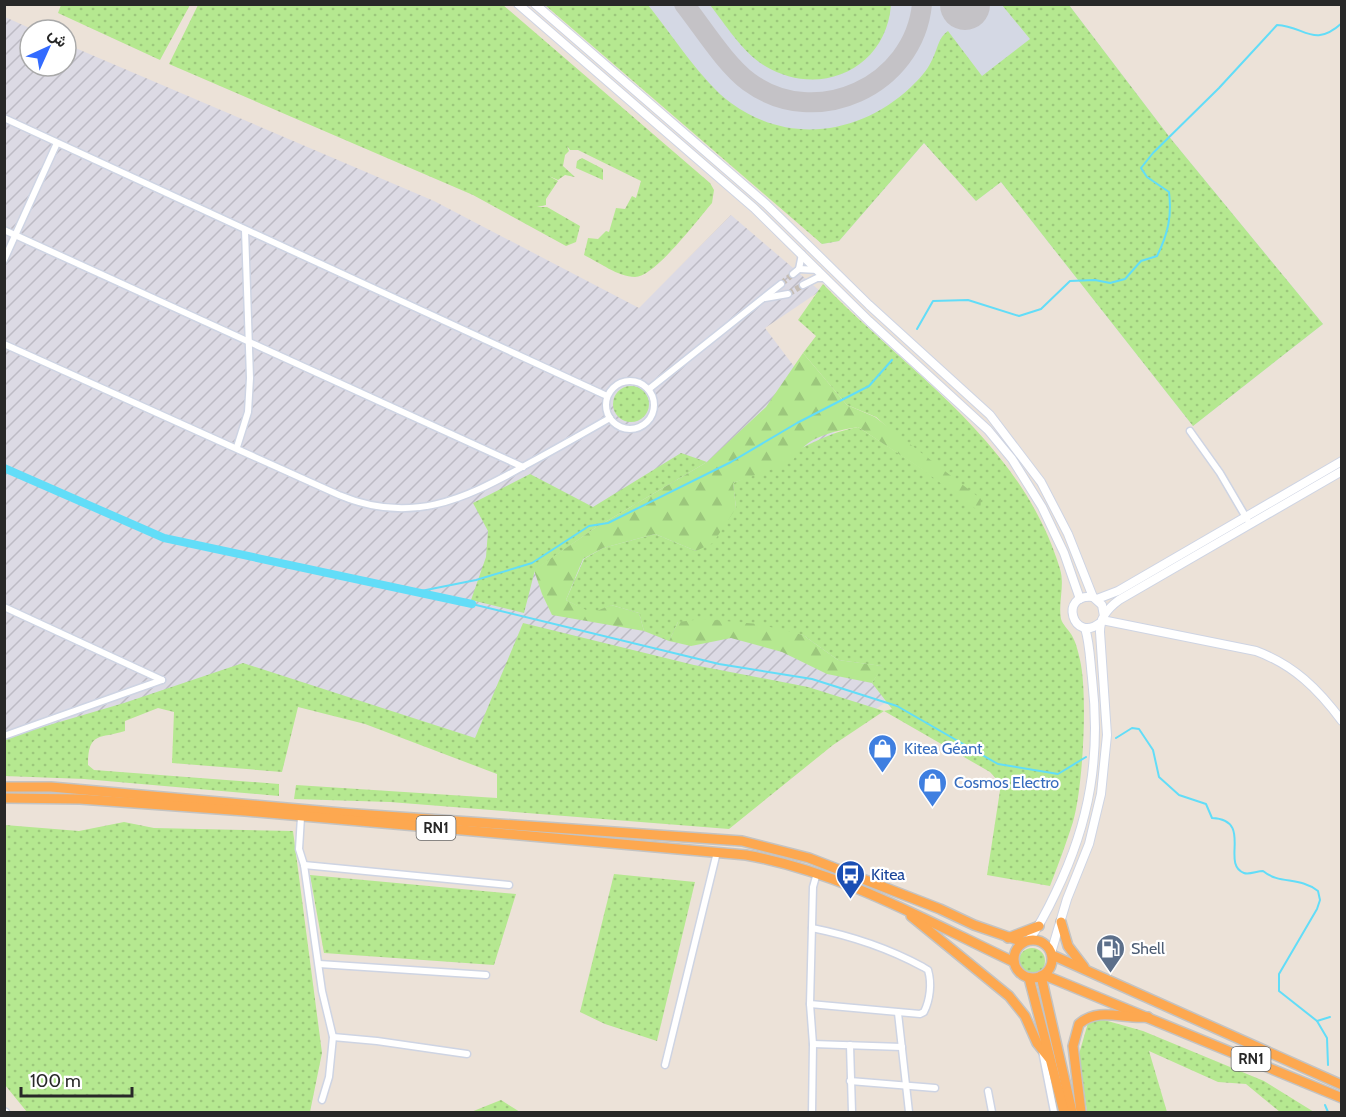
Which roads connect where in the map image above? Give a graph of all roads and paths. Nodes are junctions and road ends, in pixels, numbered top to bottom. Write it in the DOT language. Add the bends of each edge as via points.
graph roads {
  1 [pos="518,4"];
  2 [pos="535,4"];
  3 [pos="4,118"];
  4 [pos="57,143"];
  5 [pos="734,176"];
  6 [pos="727,184"];
  7 [pos="743,185"];
  8 [pos="737,193"];
  9 [pos="4,230"];
  10 [pos="246,230"];
  11 [pos="16,235"];
  12 [pos="802,254"];
  13 [pos="4,260"];
  14 [pos="818,270"];
  15 [pos="826,278"];
  16 [pos="781,284"];
  17 [pos="803,285"];
  18 [pos="788,294"];
  19 [pos="765,298"];
  20 [pos="249,342"];
  21 [pos="4,344"];
  22 [pos="649,389"];
  23 [pos="607,396"];
  24 [pos="610,418"];
  25 [pos="1190,431"];
  26 [pos="237,447"];
  27 [pos="1341,461"];
  28 [pos="523,467"];
  29 [pos="1341,471"];
  30 [pos="1245,517"];
  31 [pos="1250,525"];
  32 [pos="1095,598"];
  33 [pos="1080,599"];
  34 [pos="4,607"];
  35 [pos="1102,620"];
  36 [pos="1085,628"];
  37 [pos="1341,721"];
  38 [pos="4,736"];
  39 [pos="4,787"];
  40 [pos="4,798"];
  41 [pos="301,817"];
  42 [pos="717,852"];
  43 [pos="304,865"];
  44 [pos="817,873"];
  45 [pos="509,885"];
  46 [pos="904,909"];
  47 [pos="1061,922"];
  48 [pos="1039,926"];
  49 [pos="812,928"];
  50 [pos="1007,938"];
  51 [pos="1026,941"];
  52 [pos="1051,954"];
  53 [pos="1014,962"];
  54 [pos="319,964"];
  55 [pos="1087,971"];
  56 [pos="486,975"];
  57 [pos="1043,976"];
  58 [pos="1029,978"];
  59 [pos="810,1004"];
  60 [pos="898,1012"];
  61 [pos="1149,1016"];
  62 [pos="333,1037"];
  63 [pos="813,1044"];
  64 [pos="850,1045"];
  65 [pos="902,1047"];
  66 [pos="1042,1049"];
  67 [pos="467,1054"];
  68 [pos="1049,1058"];
  69 [pos="666,1065"];
  70 [pos="850,1081"];
  71 [pos="906,1085"];
  72 [pos="1341,1085"];
  73 [pos="935,1088"];
  74 [pos="988,1091"];
  75 [pos="1341,1098"];
  76 [pos="322,1100"];
  77 [pos="812,1113"];
  78 [pos="852,1113"];
  79 [pos="909,1113"];
  80 [pos="992,1113"];
  81 [pos="1054,1113"];
  82 [pos="1064,1113"];
  83 [pos="1072,1113"];
  84 [pos="1081,1113"];
  1 -- 6 [label="street"];
  2 -- 5 [label="street"];
  3 -- 4 [label="street"];
  4 -- 10 [label="street"];
  4 -- 11 [label="street"];
  5 -- 6 [label="street"];
  5 -- 7 [label="street"];
  6 -- 8 [label="street"];
  7 -- 8 [label="street"];
  7 -- 32 [label="street" via="1004,431 1051,500"];
  8 -- 12 [label="street"];
  9 -- 11 [label="street"];
  10 -- 20 [label="street"];
  10 -- 23 [label="street"];
  11 -- 13 [label="street"];
  11 -- 20 [label="street"];
  12 -- 14 [label="street"];
  12 -- 14 [label="street" via="796,272"];
  14 -- 15 [label="street"];
  15 -- 17 [label="street"];
  15 -- 33 [label="street" via="962,403 1000,444 1042,507"];
  16 -- 19 [label="street"];
  18 -- 19 [label="street"];
  19 -- 22 [label="street"];
  20 -- 26 [label="street" via="248,412"];
  20 -- 28 [label="street"];
  21 -- 26 [label="street"];
  22 -- 23 [label="street" via="630,380 616,385"];
  22 -- 24 [label="street" via="654,404 645,424 622,428"];
  23 -- 24 [label="street"];
  24 -- 28 [label="street"];
  25 -- 30 [label="street"];
  26 -- 28 [label="street" via="354,501 381,508 448,503"];
  27 -- 30 [label="street"];
  29 -- 31 [label="street"];
  30 -- 31 [label="street"];
  30 -- 32 [label="street" via="1119,591"];
  31 -- 35 [label="street" via="1119,600"];
  32 -- 33 [label="street"];
  32 -- 35 [label="street" via="1104,608"];
  33 -- 36 [label="street" via="1072,613"];
  34 -- 38 [label="street" via="162,680"];
  35 -- 36 [label="street"];
  35 -- 37 [label="street" via="1256,651 1311,683"];
  35 -- 47 [label="street" via="1107,723 1104,773 1097,816"];
  36 -- 48 [label="street" via="1095,712 1096,746 1090,795 1070,866"];
  39 -- 50 [label="highway, RN1" via="51,787 342,813 742,841 809,858"];
  40 -- 41 [label="highway, RN1" via="80,799"];
  41 -- 42 [label="highway, RN1"];
  41 -- 43 [label="street" via="299,849"];
  42 -- 44 [label="highway, RN1" via="762,857"];
  42 -- 69 [label="street"];
  43 -- 45 [label="street"];
  43 -- 54 [label="street"];
  44 -- 46 [label="highway, RN1"];
  44 -- 49 [label="street"];
  46 -- 53 [label="highway, RN1"];
  46 -- 66 [label="highway" via="1009,996 1025,1016"];
  47 -- 52 [label="street"];
  47 -- 55 [label="highway" via="1068,945"];
  48 -- 50 [label="highway"];
  48 -- 51 [label="street"];
  49 -- 59 [label="street"];
  49 -- 60 [label="street" via="862,940 928,970 924,1012"];
  50 -- 51 [label="highway, RN1"];
  51 -- 52 [label="highway, RN1" via="1041,941"];
  51 -- 53 [label="highway" via="1015,951"];
  52 -- 55 [label="highway, RN1"];
  52 -- 57 [label="highway" via="1051,966"];
  53 -- 58 [label="highway, RN1" via="1020,974"];
  54 -- 56 [label="street"];
  54 -- 62 [label="street"];
  55 -- 72 [label="highway, RN1"];
  57 -- 58 [label="highway"];
  57 -- 61 [label="highway, RN1"];
  57 -- 83 [label="highway"];
  58 -- 68 [label="highway"];
  59 -- 60 [label="street"];
  59 -- 63 [label="street"];
  60 -- 65 [label="street"];
  61 -- 75 [label="highway, RN1"];
  61 -- 84 [label="highway" via="1097,1014 1079,1024 1073,1046"];
  62 -- 67 [label="street"];
  62 -- 76 [label="street" via="331,1069"];
  63 -- 64 [label="street"];
  63 -- 77 [label="street"];
  64 -- 65 [label="street"];
  64 -- 70 [label="street"];
  65 -- 71 [label="street"];
  66 -- 68 [label="highway"];
  66 -- 81 [label="street"];
  68 -- 82 [label="highway"];
  70 -- 71 [label="street"];
  70 -- 78 [label="street"];
  71 -- 73 [label="street"];
  71 -- 79 [label="street"];
  74 -- 80 [label="street"];
}
